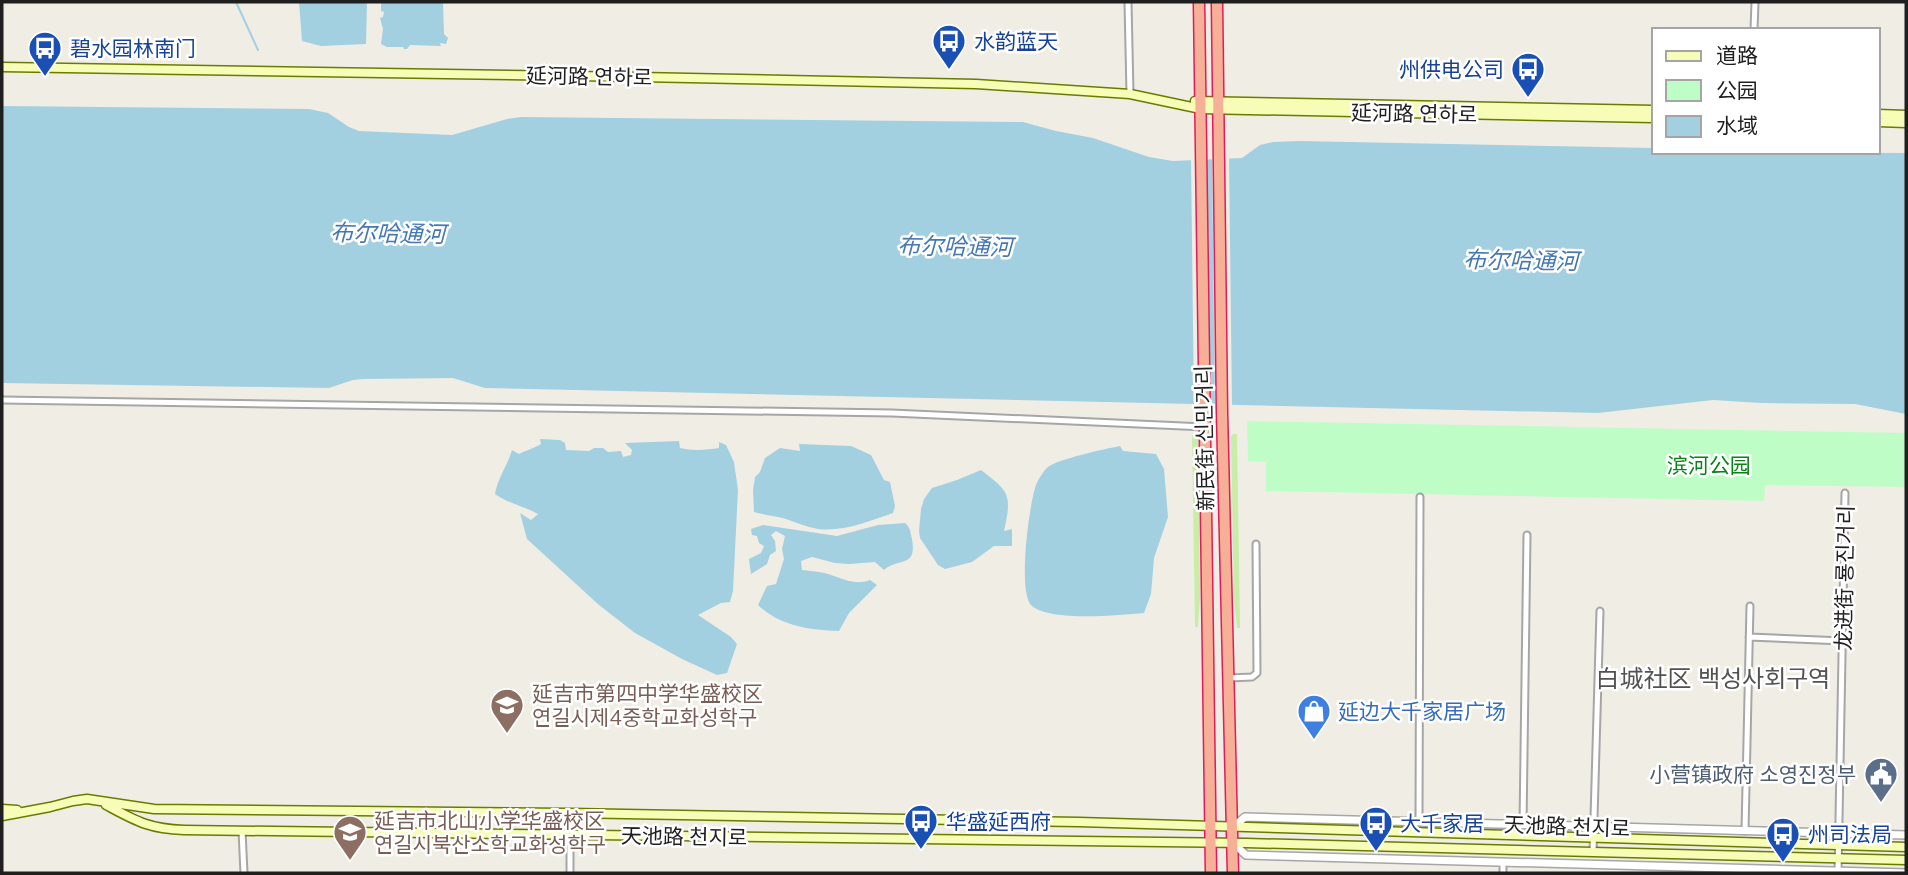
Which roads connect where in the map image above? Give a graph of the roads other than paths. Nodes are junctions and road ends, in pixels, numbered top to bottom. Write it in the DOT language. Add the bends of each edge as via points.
graph roads {
  1 [pos="1128,2"];
  2 [pos="1199,2"];
  3 [pos="1217,2"];
  4 [pos="1755,2"];
  5 [pos="1754,28"];
  6 [pos="2,67"];
  7 [pos="1130,94"];
  8 [pos="1201,105"];
  9 [pos="1218,105"];
  10 [pos="1652,110"];
  11 [pos="1880,114"];
  12 [pos="1906,115"];
  13 [pos="1652,118"];
  14 [pos="1880,122"];
  15 [pos="1906,123"];
  16 [pos="2,400"];
  17 [pos="1205,430"];
  18 [pos="1223,432"];
  19 [pos="1845,493"];
  20 [pos="1420,497"];
  21 [pos="1527,535"];
  22 [pos="1256,544"];
  23 [pos="1750,606"];
  24 [pos="1600,611"];
  25 [pos="1749,637"];
  26 [pos="1843,641"];
  27 [pos="1229,678"];
  28 [pos="101,801"];
  29 [pos="2,809"];
  30 [pos="34,810"];
  31 [pos="570,813"];
  32 [pos="2,816"];
  33 [pos="1419,822"];
  34 [pos="1523,825"];
  35 [pos="1209,827"];
  36 [pos="1593,827"];
  37 [pos="1232,828"];
  38 [pos="242,831"];
  39 [pos="1745,831"];
  40 [pos="1838,833"];
  41 [pos="570,835"];
  42 [pos="1906,835"];
  43 [pos="1593,838"];
  44 [pos="1210,842"];
  45 [pos="1232,842"];
  46 [pos="1838,845"];
  47 [pos="1906,847"];
  48 [pos="1593,852"];
  49 [pos="1838,859"];
  50 [pos="1906,860"];
  51 [pos="1503,862"];
  52 [pos="1838,872"];
  53 [pos="244,873"];
  54 [pos="570,873"];
  55 [pos="1211,873"];
  56 [pos="1233,873"];
  57 [pos="1503,873"];
  58 [pos="1906,873"];
  1 -- 7 [label="street"];
  2 -- 8 [label="highway, 新民街 신민거리"];
  3 -- 9 [label="highway, 新民街 신민거리"];
  4 -- 5 [label="street"];
  6 -- 7 [label="main road, 延河路 연하로" via="639,76 1011,86"];
  7 -- 8 [label="main road, 延河路 연하로"];
  8 -- 9 [label="main road, 延河路 연하로"];
  8 -- 17 [label="highway, 新民街 신민거리"];
  9 -- 10 [label="main road, 延河路 연하로"];
  9 -- 13 [label="main road, 延河路 연하로"];
  9 -- 18 [label="highway, 新民街 신민거리"];
  11 -- 12 [label="main road"];
  14 -- 15 [label="main road"];
  16 -- 17 [label="street" via="892,413"];
  17 -- 18 [label="highway"];
  17 -- 35 [label="highway, 新民街 신민거리"];
  18 -- 27 [label="highway, 新民街 신민거리"];
  19 -- 26 [label="street, 龙进街 룡진거리"];
  20 -- 33 [label="street"];
  21 -- 34 [label="street"];
  22 -- 27 [label="street" via="1257,673"];
  23 -- 25 [label="street"];
  24 -- 36 [label="street"];
  25 -- 26 [label="street"];
  25 -- 39 [label="street"];
  26 -- 40 [label="street, 龙进街 룡진거리"];
  27 -- 37 [label="highway, 新民街 신민거리"];
  28 -- 30 [label="main road, 天池路 천지로" via="73,800"];
  28 -- 31 [label="main road, 天池路 천지로" via="154,809"];
  28 -- 38 [label="main road, 天池路 천지로" via="153,827"];
  29 -- 30 [label="main road, 天池路 천지로"];
  30 -- 32 [label="main road, 天池路 천지로"];
  31 -- 35 [label="main road, 天池路 천지로"];
  31 -- 41 [label="street"];
  33 -- 34 [label="street, 天池路 천지로"];
  33 -- 37 [label="street, 天池路 천지로" via="1245,817"];
  34 -- 36 [label="street, 天池路 천지로"];
  35 -- 37 [label="main road, 天池路 천지로"];
  35 -- 44 [label="highway, 新民街 신민거리"];
  36 -- 39 [label="street, 天池路 천지로"];
  36 -- 43 [label="street"];
  37 -- 43 [label="main road, 天池路 천지로"];
  37 -- 45 [label="highway, 新民街 신민거리"];
  38 -- 41 [label="main road, 天池路 천지로"];
  38 -- 53 [label="street"];
  39 -- 40 [label="street, 天池路 천지로"];
  40 -- 42 [label="street, 天池路 천지로"];
  40 -- 46 [label="street, 龙进街 룡진거리"];
  41 -- 44 [label="main road, 天池路 천지로"];
  41 -- 54 [label="street"];
  43 -- 46 [label="main road, 天池路 천지로"];
  43 -- 48 [label="street"];
  44 -- 45 [label="main road, 天池路 천지로"];
  44 -- 55 [label="highway, 新民街 신민거리"];
  45 -- 48 [label="main road, 天池路 천지로"];
  45 -- 51 [label="street, 天池路 천지로" via="1246,855"];
  45 -- 56 [label="highway, 新民街 신민거리"];
  46 -- 47 [label="main road, 天池路 천지로"];
  46 -- 49 [label="street, 龙进街 룡진거리"];
  48 -- 49 [label="main road, 天池路 천지로"];
  49 -- 50 [label="main road, 天池路 천지로"];
  49 -- 52 [label="street, 龙进街 룡진거리"];
  51 -- 52 [label="street, 天池路 천지로"];
  51 -- 57 [label="street"];
  52 -- 58 [label="street, 天池路 천지로"];
}
